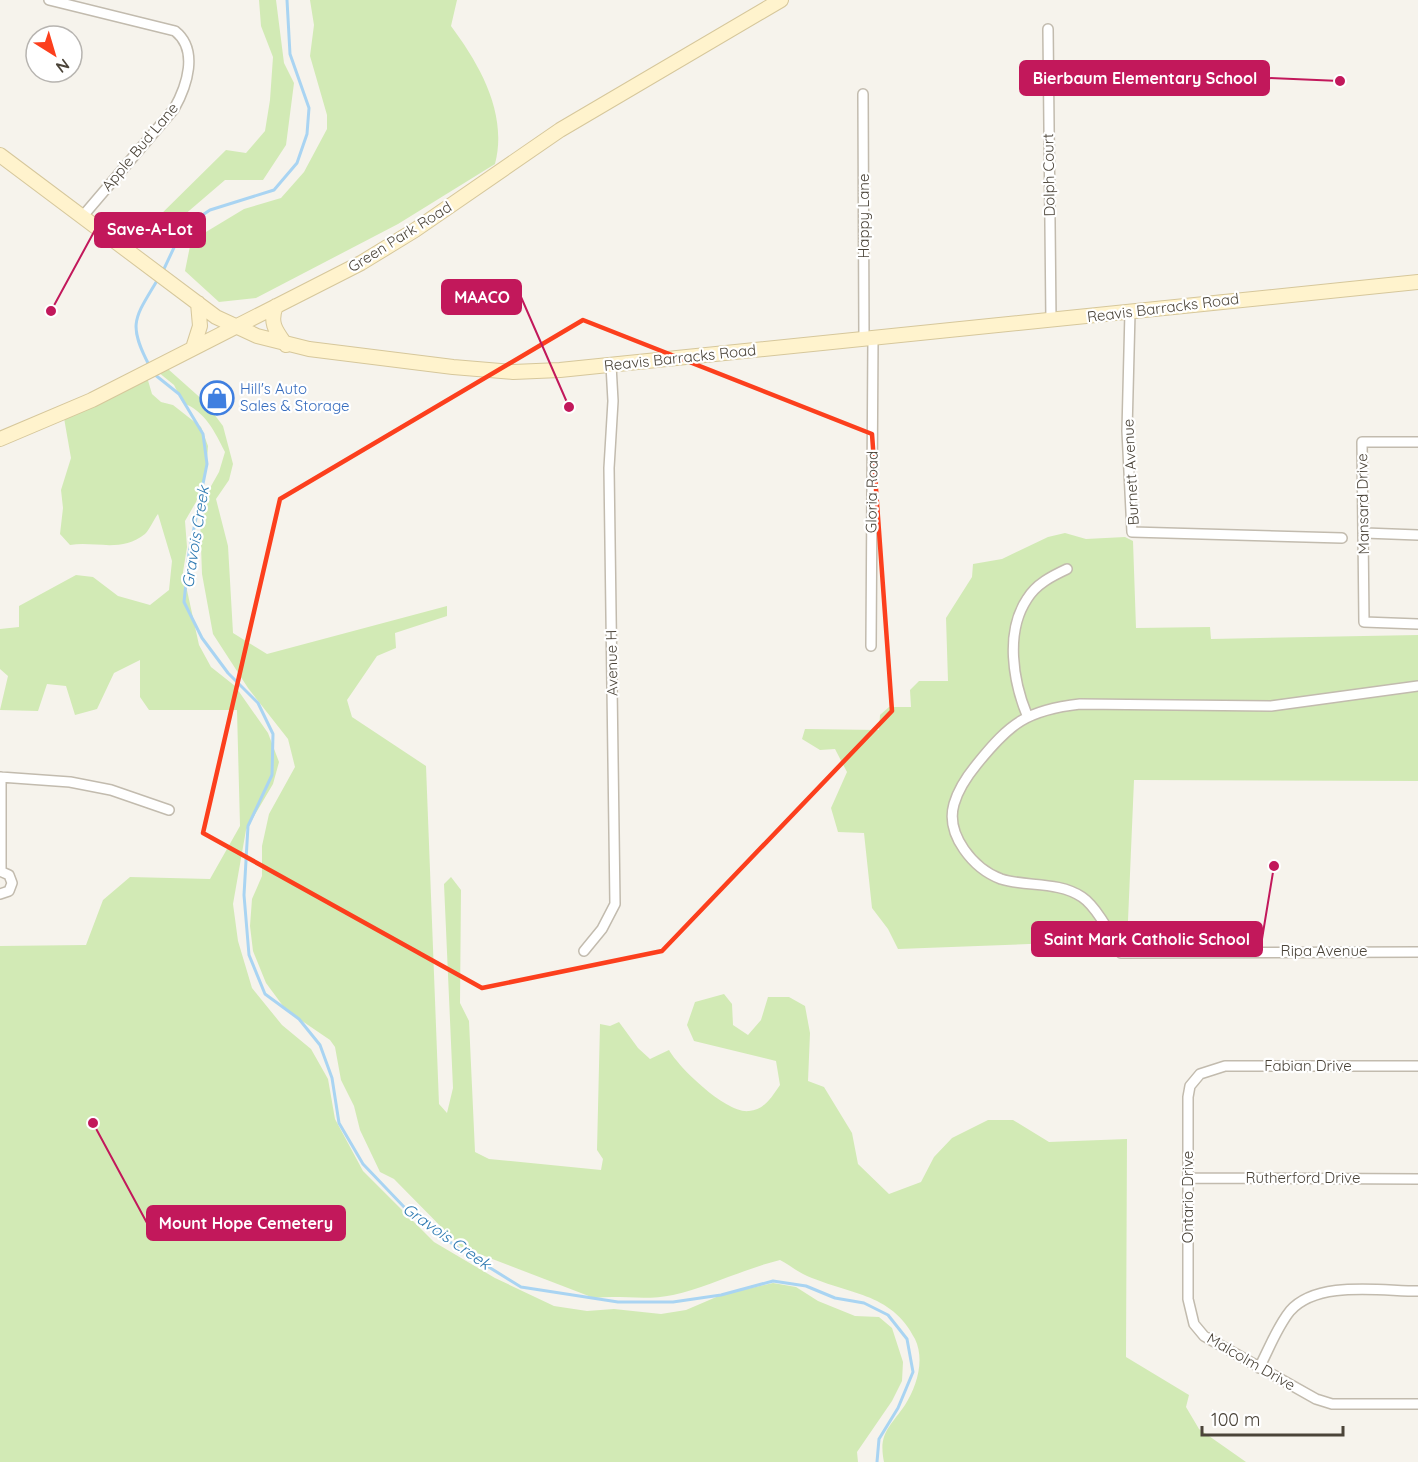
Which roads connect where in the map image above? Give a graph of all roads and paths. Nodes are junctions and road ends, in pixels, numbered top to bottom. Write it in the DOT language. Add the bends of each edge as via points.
graph roads {
  1 [pos="49,0"];
  2 [pos="781,0"];
  3 [pos="1048,29"];
  4 [pos="863,94"];
  5 [pos="0,155"];
  6 [pos="82,217"];
  7 [pos="1418,282"];
  8 [pos="195,302"];
  9 [pos="276,306"];
  10 [pos="1130,312"];
  11 [pos="1051,321"];
  12 [pos="234,327"];
  13 [pos="869,338"];
  14 [pos="286,345"];
  15 [pos="193,348"];
  16 [pos="611,365"];
  17 [pos="0,439"];
  18 [pos="1418,442"];
  19 [pos="1365,533"];
  20 [pos="1418,535"];
  21 [pos="1342,538"];
  22 [pos="1067,568"];
  23 [pos="1418,624"];
  24 [pos="871,646"];
  25 [pos="1418,686"];
  26 [pos="1027,715"];
  27 [pos="1,777"];
  28 [pos="169,810"];
  29 [pos="0,871"];
  30 [pos="0,894"];
  31 [pos="584,951"];
  32 [pos="1418,952"];
  33 [pos="1418,1066"];
  34 [pos="1200,1074"];
  35 [pos="1188,1178"];
  36 [pos="1418,1179"];
  37 [pos="1418,1291"];
  38 [pos="1194,1324"];
  39 [pos="1259,1368"];
  40 [pos="1418,1404"];
  1 -- 6 [label="street, Apple Bud Lane" via="175,31 183,38 191,58 178,103"];
  2 -- 9 [label="main road, Green Park Road" via="560,130 387,248"];
  3 -- 11 [label="street, Dolph Court"];
  4 -- 13 [label="street, Happy Lane"];
  5 -- 6 [label="main road, Reavis Barracks Road"];
  6 -- 8 [label="main road, Reavis Barracks Road"];
  7 -- 10 [label="main road, Reavis Barracks Road"];
  8 -- 12 [label="main road, Reavis Barracks Road"];
  8 -- 15 [label="main road" via="200,326"];
  9 -- 12 [label="main road, Green Park Road"];
  9 -- 14 [label="main road" via="273,324"];
  10 -- 11 [label="main road, Reavis Barracks Road"];
  10 -- 21 [label="street, Burnett Avenue" via="1127,431 1132,532"];
  11 -- 13 [label="main road, Reavis Barracks Road"];
  12 -- 14 [label="main road, Reavis Barracks Road"];
  12 -- 15 [label="main road, Green Park Road"];
  13 -- 16 [label="main road, Reavis Barracks Road"];
  13 -- 24 [label="street, Gloria Road"];
  14 -- 16 [label="main road, Reavis Barracks Road" via="498,371"];
  15 -- 17 [label="main road, Green Park Road" via="73,409"];
  16 -- 31 [label="street, Avenue H" via="615,904"];
  18 -- 19 [label="street, Mansard Drive" via="1362,442"];
  19 -- 20 [label="street"];
  19 -- 23 [label="street, Mansard Drive" via="1364,622"];
  22 -- 26 [label="street" via="1044,580 1027,598 1016,623 1017,691"];
  25 -- 26 [label="street" via="1271,706 1080,704"];
  26 -- 32 [label="street, Ripa Avenue" via="996,740 970,773 954,805 956,834 974,864 1002,879 1047,885 1082,897 1104,923 1121,953"];
  27 -- 28 [label="street" via="70,782 111,790"];
  27 -- 29 [label="street"];
  29 -- 30 [label="street" via="9,874 12,883 9,891"];
  33 -- 34 [label="street, Fabian Drive" via="1225,1066"];
  34 -- 35 [label="street, Ontario Drive" via="1190,1086 1188,1097"];
  35 -- 36 [label="street, Rutherford Drive"];
  35 -- 38 [label="street, Ontario Drive" via="1188,1299"];
  37 -- 39 [label="street" via="1338,1290 1302,1299 1289,1312"];
  38 -- 39 [label="street, Malcolm Drive" via="1204,1336"];
  39 -- 40 [label="street, Malcolm Drive" via="1332,1404"];
}
